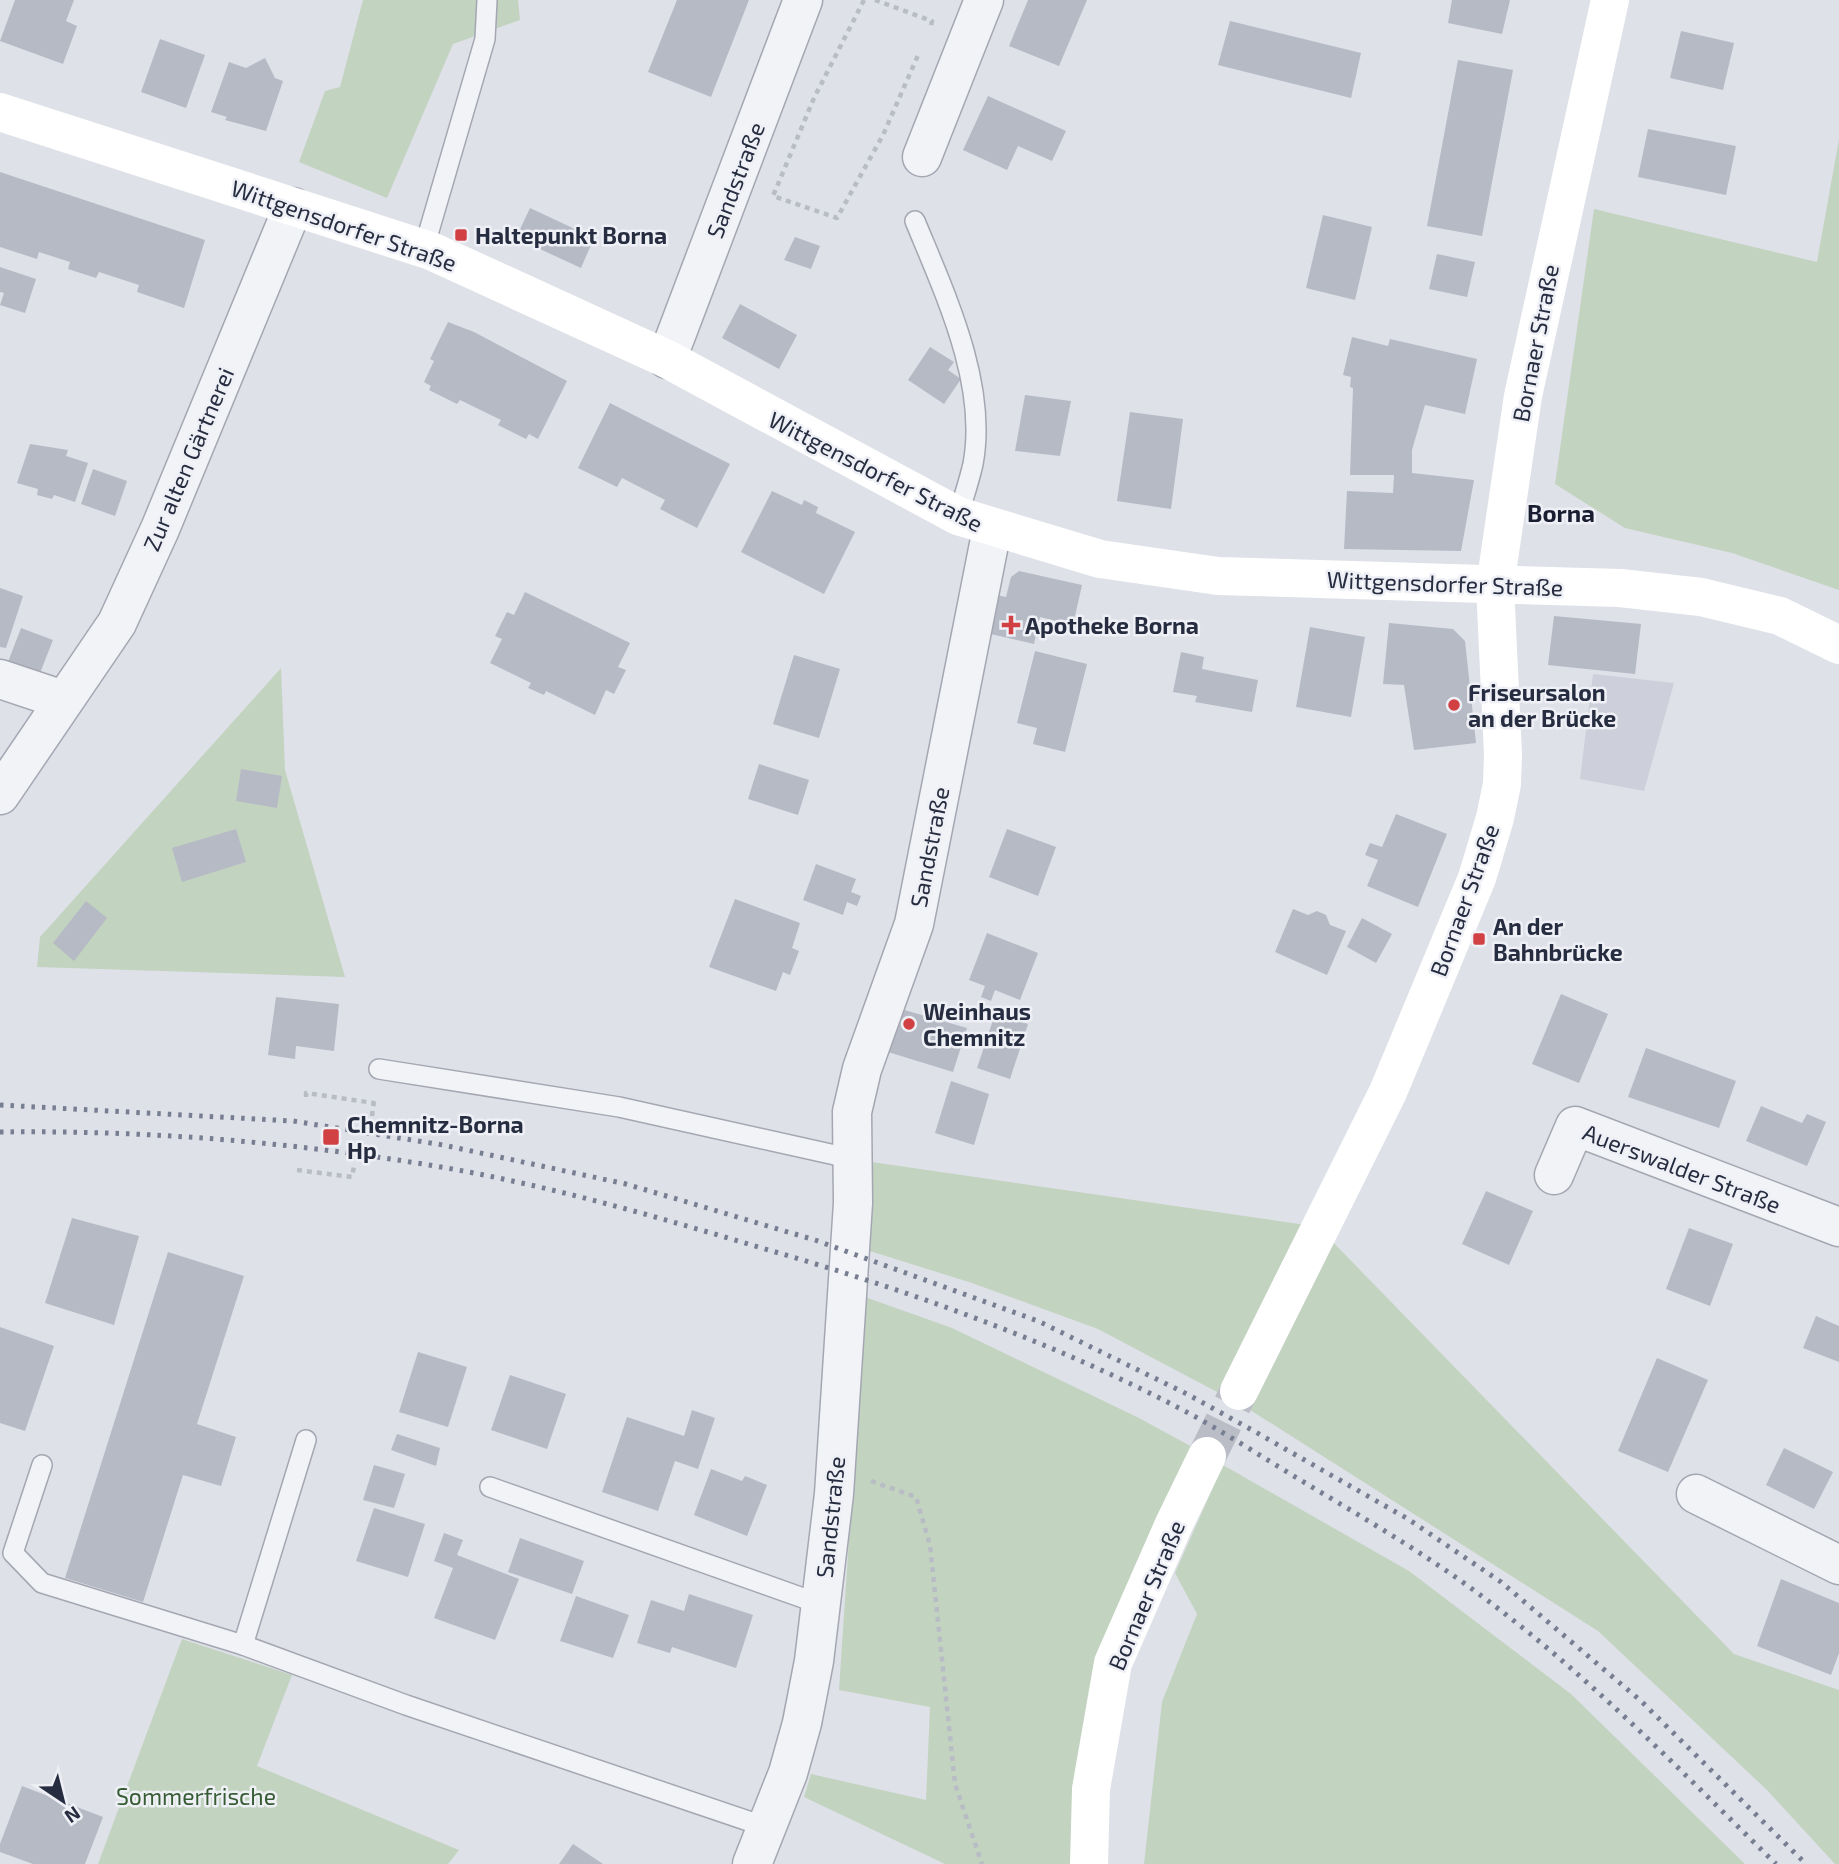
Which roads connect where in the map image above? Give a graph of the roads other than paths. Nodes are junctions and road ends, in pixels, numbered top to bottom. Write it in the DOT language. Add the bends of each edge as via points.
graph roads {
  1 [pos="488,0"];
  2 [pos="803,0"];
  3 [pos="984,0"];
  4 [pos="1610,0"];
  5 [pos="0,112"];
  6 [pos="922,157"];
  7 [pos="293,207"];
  8 [pos="915,221"];
  9 [pos="424,248"];
  10 [pos="667,359"];
  11 [pos="975,522"];
  12 [pos="1495,586"];
  13 [pos="1839,645"];
  14 [pos="0,679"];
  15 [pos="64,700"];
  16 [pos="0,794"];
  17 [pos="379,1069"];
  18 [pos="853,1159"];
  19 [pos="1554,1175"];
  20 [pos="1839,1227"];
  21 [pos="1239,1391"];
  22 [pos="306,1440"];
  23 [pos="1208,1455"];
  24 [pos="42,1465"];
  25 [pos="490,1487"];
  26 [pos="1696,1494"];
  27 [pos="1839,1565"];
  28 [pos="820,1604"];
  29 [pos="243,1645"];
  30 [pos="769,1828"];
  31 [pos="752,1864"];
  32 [pos="1089,1864"];
  1 -- 9 [label="lane" via="485,39"];
  2 -- 10 [label="street, Sandstraße"];
  3 -- 6 [label="street"];
  4 -- 12 [label="street, Bornaer Straße" via="1523,396"];
  5 -- 7 [label="street, Wittgensdorfer Straße"];
  7 -- 9 [label="street, Wittgensdorfer Straße"];
  7 -- 15 [label="street, Zur alten Gärtnerei" via="117,623"];
  8 -- 11 [label="lane" via="950,306 974,393"];
  9 -- 10 [label="street, Wittgensdorfer Straße"];
  10 -- 11 [label="street, Wittgensdorfer Straße"];
  11 -- 12 [label="street, Wittgensdorfer Straße" via="1100,559 1218,576"];
  11 -- 18 [label="street, Sandstraße" via="914,924 862,1069 852,1112"];
  12 -- 13 [label="street, Wittgensdorfer Straße" via="1620,587 1701,597 1780,617"];
  12 -- 21 [label="street, Bornaer Straße" via="1502,785 1477,877 1388,1092"];
  14 -- 15 [label="street"];
  15 -- 16 [label="street, Zur alten Gärtnerei"];
  17 -- 18 [label="lane" via="619,1107"];
  18 -- 28 [label="street, Sandstraße" via="836,1468"];
  19 -- 20 [label="street, Auerswalder Straße" via="1575,1126"];
  22 -- 29 [label="lane"];
  23 -- 32 [label="street, Bornaer Straße" via="1113,1663 1091,1789"];
  24 -- 29 [label="lane" via="13,1553 42,1583"];
  25 -- 28 [label="lane"];
  26 -- 27 [label="street"];
  28 -- 30 [label="street, Sandstraße" via="802,1723"];
  29 -- 30 [label="lane"];
  30 -- 31 [label="street, Sandstraße"];
}
